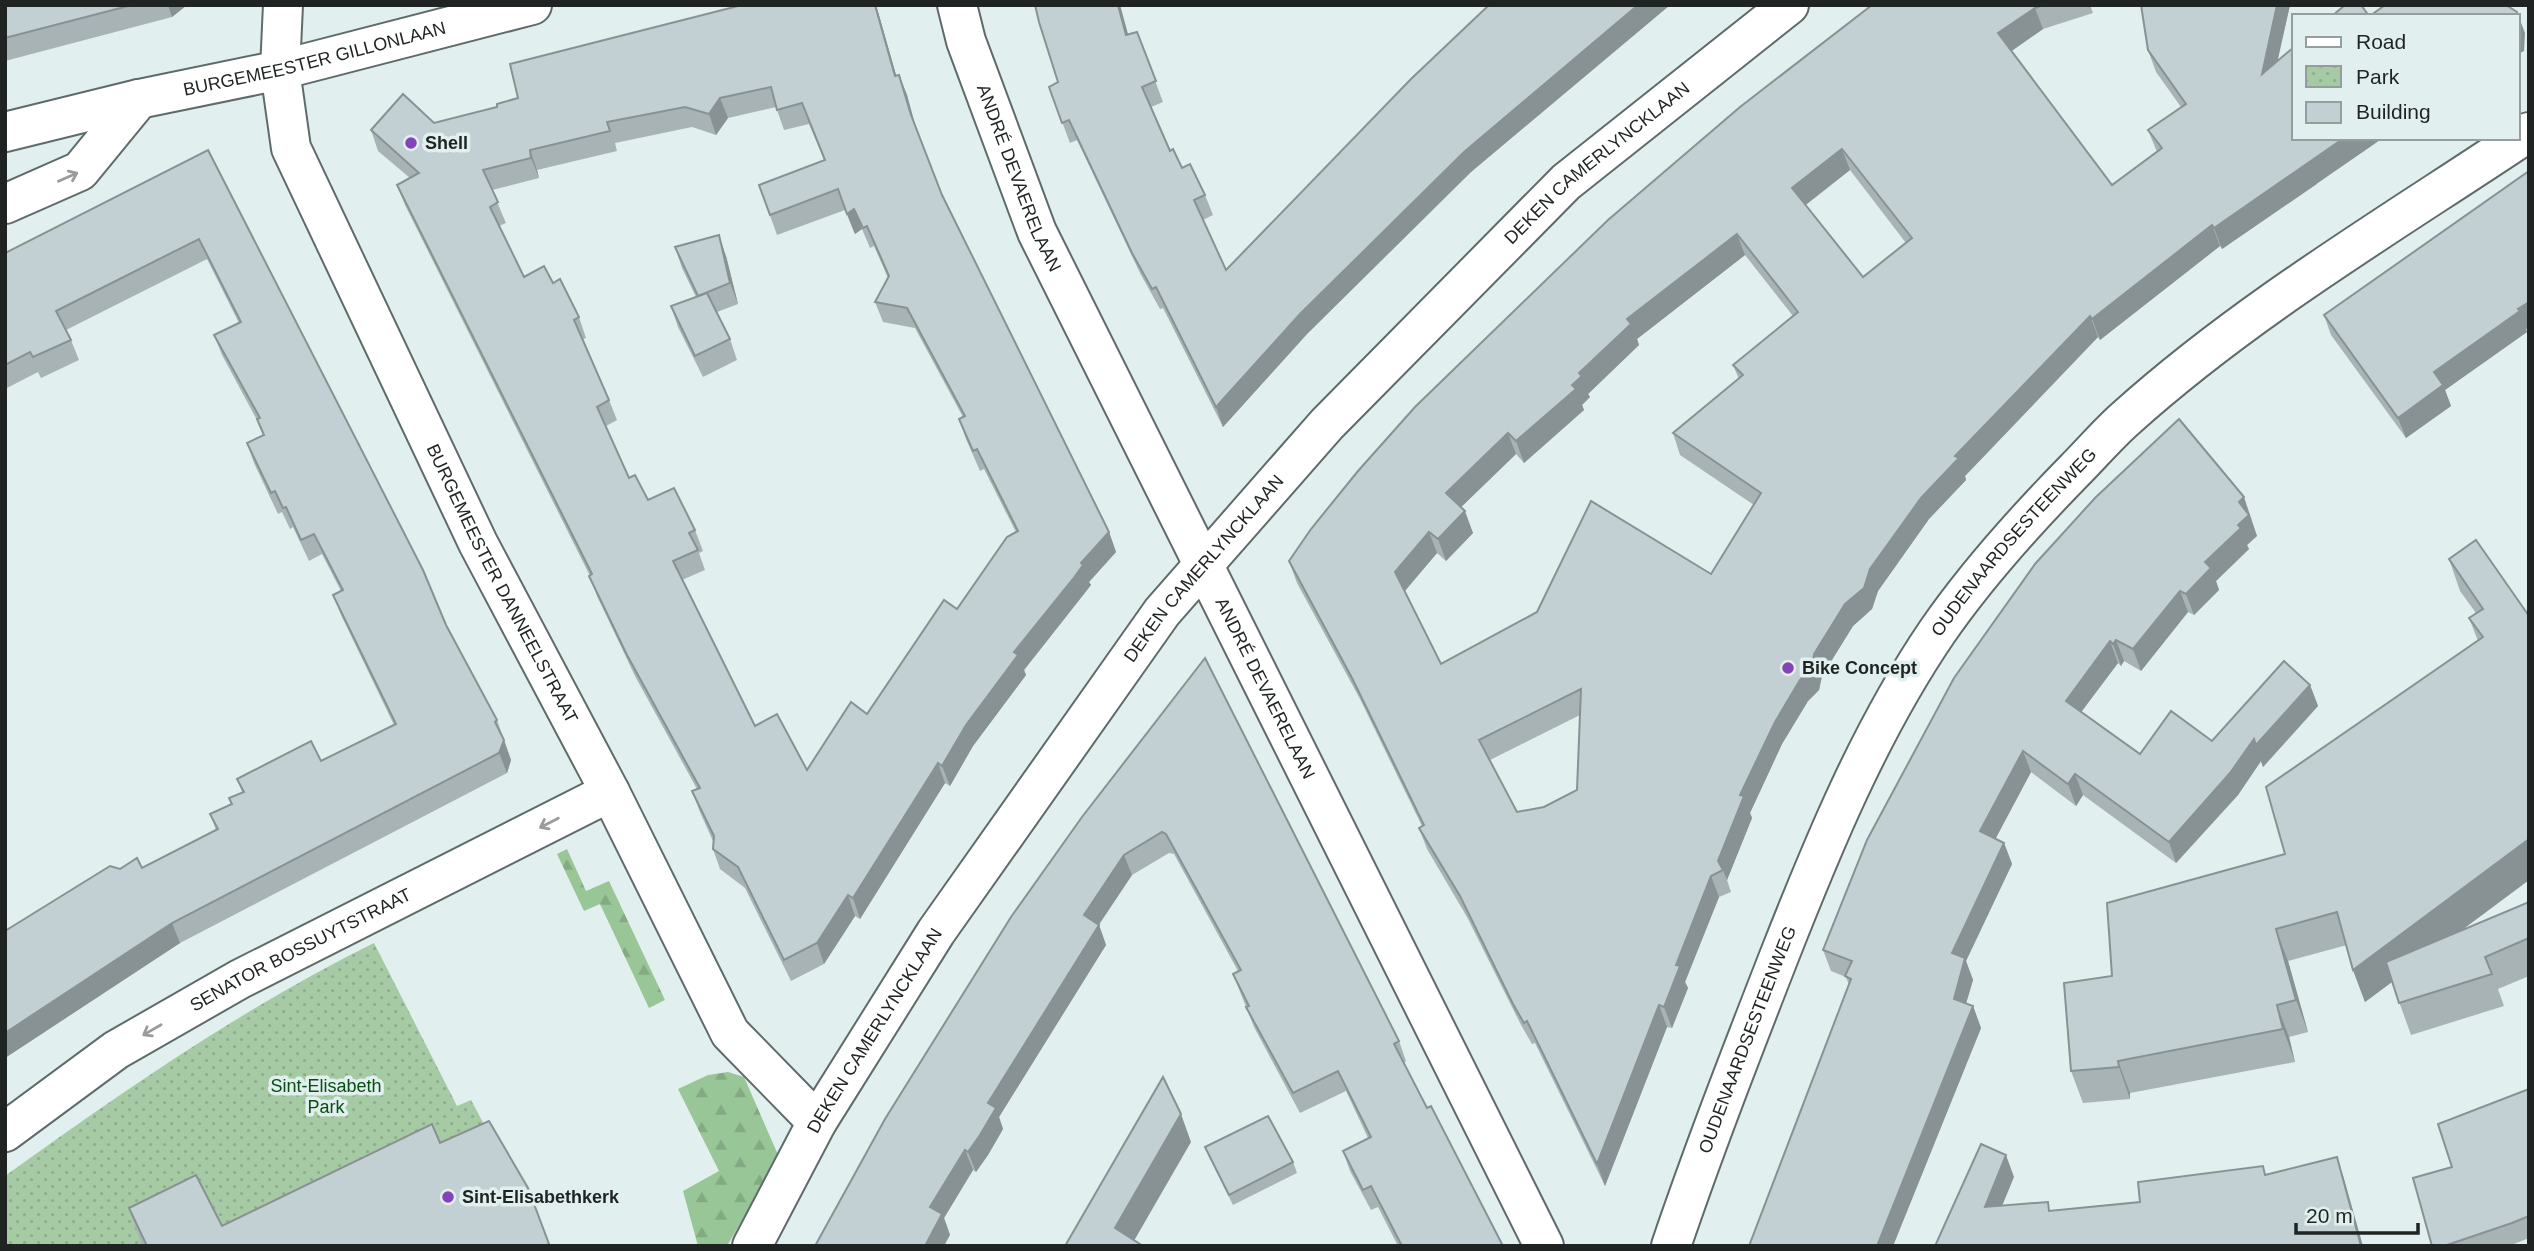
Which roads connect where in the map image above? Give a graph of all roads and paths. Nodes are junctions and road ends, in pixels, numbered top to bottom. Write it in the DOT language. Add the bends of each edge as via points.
graph roads {
  1 [pos="282,5"];
  2 [pos="532,5"];
  3 [pos="957,5"];
  4 [pos="1789,5"];
  5 [pos="280,70"];
  6 [pos="139,99"];
  7 [pos="5,132"];
  8 [pos="2517,140"];
  9 [pos="5,204"];
  10 [pos="1205,563"];
  11 [pos="610,792"];
  12 [pos="817,1122"];
  13 [pos="5,1132"];
  14 [pos="752,1246"];
  15 [pos="1545,1246"];
  16 [pos="1671,1246"];
  1 -- 5 [label="street, BURGEMEESTER DANNEELSTRAAT"];
  2 -- 5 [label="street, BURGEMEESTER GILLONLAAN"];
  3 -- 10 [label="street, ANDRÉ DEVAERELAAN" via="1037,232"];
  4 -- 10 [label="street, DEKEN CAMERLYNCKLAAN" via="1566,182 1327,424"];
  5 -- 6 [label="street, BURGEMEESTER GILLONLAAN"];
  5 -- 11 [label="street, BURGEMEESTER DANNEELSTRAAT" via="291,148 316,203 478,543"];
  6 -- 7 [label="street, BURGEMEESTER GILLONLAAN"];
  9 -- 6 [label="street, one-way" via="80,171"];
  8 -- 16 [label="street, OUDENAARDSESTEENWEG" via="2292,292 2133,412 1979,576 1902,690 1849,793 1763,996"];
  10 -- 12 [label="street, DEKEN CAMERLYNCKLAAN" via="1162,612 936,932"];
  10 -- 15 [label="street, ANDRÉ DEVAERELAAN"];
  11 -- 12 [label="street, BURGEMEESTER DANNEELSTRAAT" via="730,1033"];
  11 -- 13 [label="street, SENATOR BOSSUYTSTRAAT, one-way" via="240,978 116,1050"];
  12 -- 14 [label="street, DEKEN CAMERLYNCKLAAN"];
}
